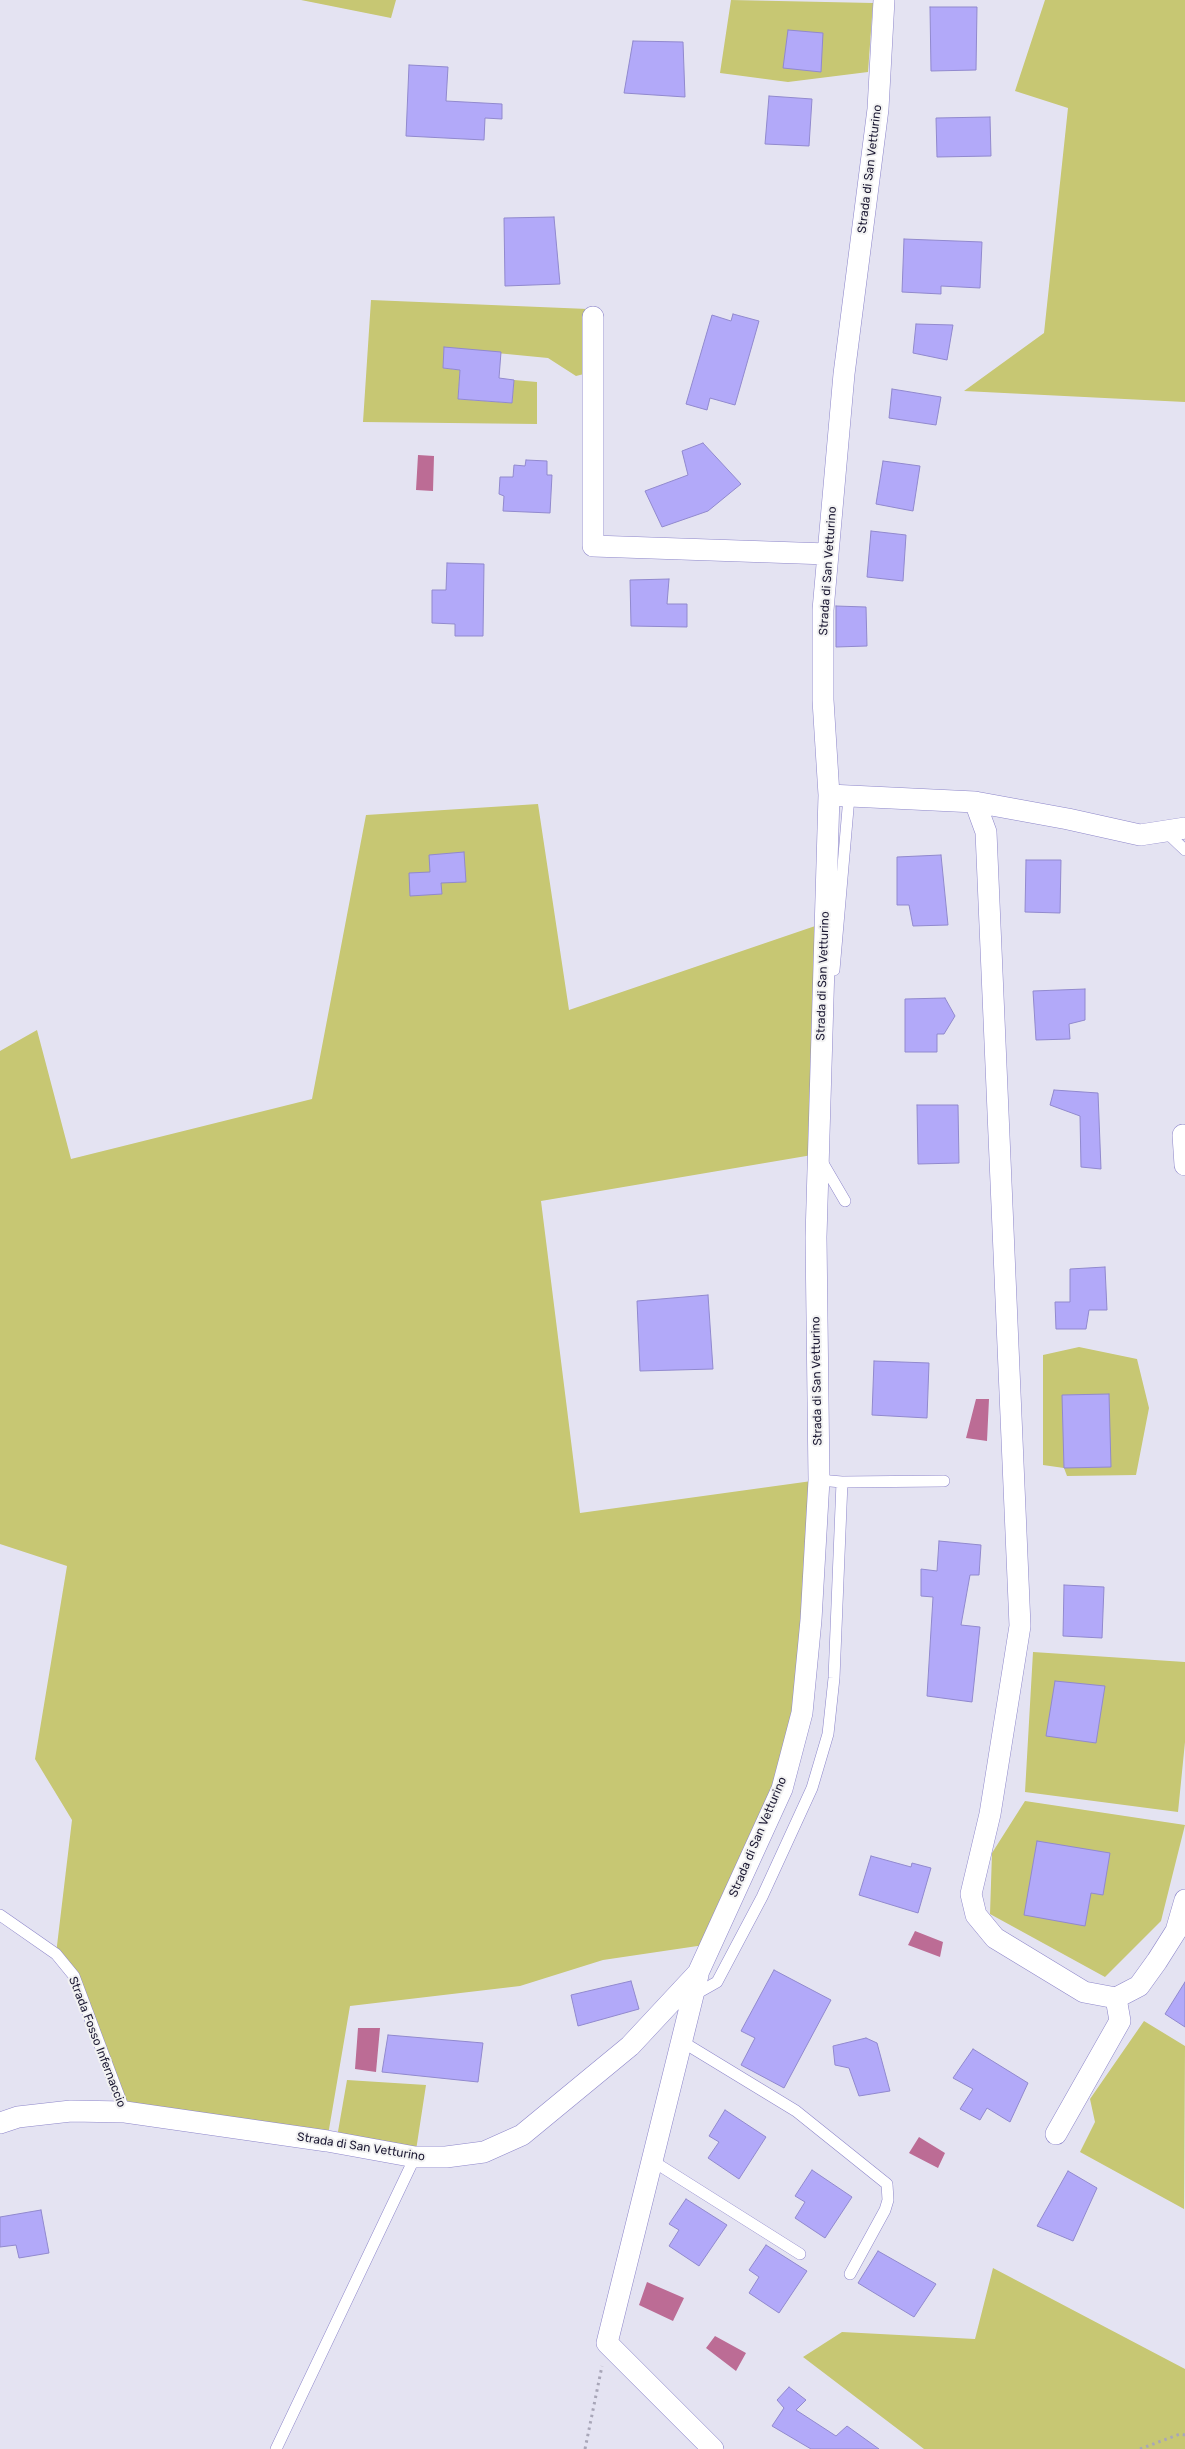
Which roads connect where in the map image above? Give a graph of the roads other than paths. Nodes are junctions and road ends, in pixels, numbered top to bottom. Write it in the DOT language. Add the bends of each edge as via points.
graph roads {
  1 [pos="884,0"];
  2 [pos="593,317"];
  3 [pos="828,554"];
  4 [pos="839,796"];
  5 [pos="974,802"];
  6 [pos="1175,830"];
  7 [pos="1185,850"];
  8 [pos="1183,1136"];
  9 [pos="818,1154"];
  10 [pos="1185,1165"];
  11 [pos="845,1201"];
  12 [pos="818,1480"];
  13 [pos="944,1481"];
  14 [pos="842,1482"];
  15 [pos="1185,1900"];
  16 [pos="0,1915"];
  17 [pos="698,1972"];
  18 [pos="692,1996"];
  19 [pos="1116,1998"];
  20 [pos="681,2041"];
  21 [pos="125,2112"];
  22 [pos="0,2123"];
  23 [pos="1056,2134"];
  24 [pos="414,2157"];
  25 [pos="651,2160"];
  26 [pos="800,2254"];
  27 [pos="850,2274"];
  28 [pos="276,2449"];
  29 [pos="713,2449"];
  1 -- 3 [label="street, Strada di San Vetturino" via="878,109 844,374"];
  2 -- 3 [label="street" via="593,546"];
  3 -- 4 [label="street, Strada di San Vetturino" via="823,610 823,700"];
  4 -- 5 [label="street"];
  4 -- 9 [label="street, Strada di San Vetturino"];
  5 -- 6 [label="street" via="1140,835"];
  5 -- 19 [label="street" via="986,832 1020,1626 990,1814 971,1894 976,1915 995,1938 1084,1992"];
  6 -- 7 [label="lane"];
  8 -- 10 [label="street"];
  9 -- 11 [label="lane"];
  9 -- 12 [label="street, Strada di San Vetturino"];
  12 -- 14 [label="lane"];
  12 -- 17 [label="street, Strada di San Vetturino" via="811,1620 802,1713 782,1789"];
  13 -- 14 [label="lane"];
  14 -- 18 [label="lane" via="834,1678 828,1734 812,1788 762,1897 717,1982"];
  15 -- 19 [label="street" via="1176,1931 1153,1967 1139,1986"];
  16 -- 21 [label="lane, Strada Fosso Infernaccio" via="56,1954 74,1976"];
  17 -- 18 [label="street"];
  17 -- 24 [label="street, Strada di San Vetturino" via="630,2046 522,2135 484,2152"];
  18 -- 20 [label="street"];
  19 -- 23 [label="street" via="1120,2021"];
  20 -- 25 [label="street"];
  20 -- 27 [label="lane" via="796,2111 887,2184 885,2210"];
  21 -- 22 [label="street, Strada di San Vetturino" via="71,2111"];
  21 -- 24 [label="street, Strada di San Vetturino"];
  24 -- 28 [label="lane"];
  25 -- 26 [label="lane"];
  25 -- 29 [label="street" via="607,2343"];
}
